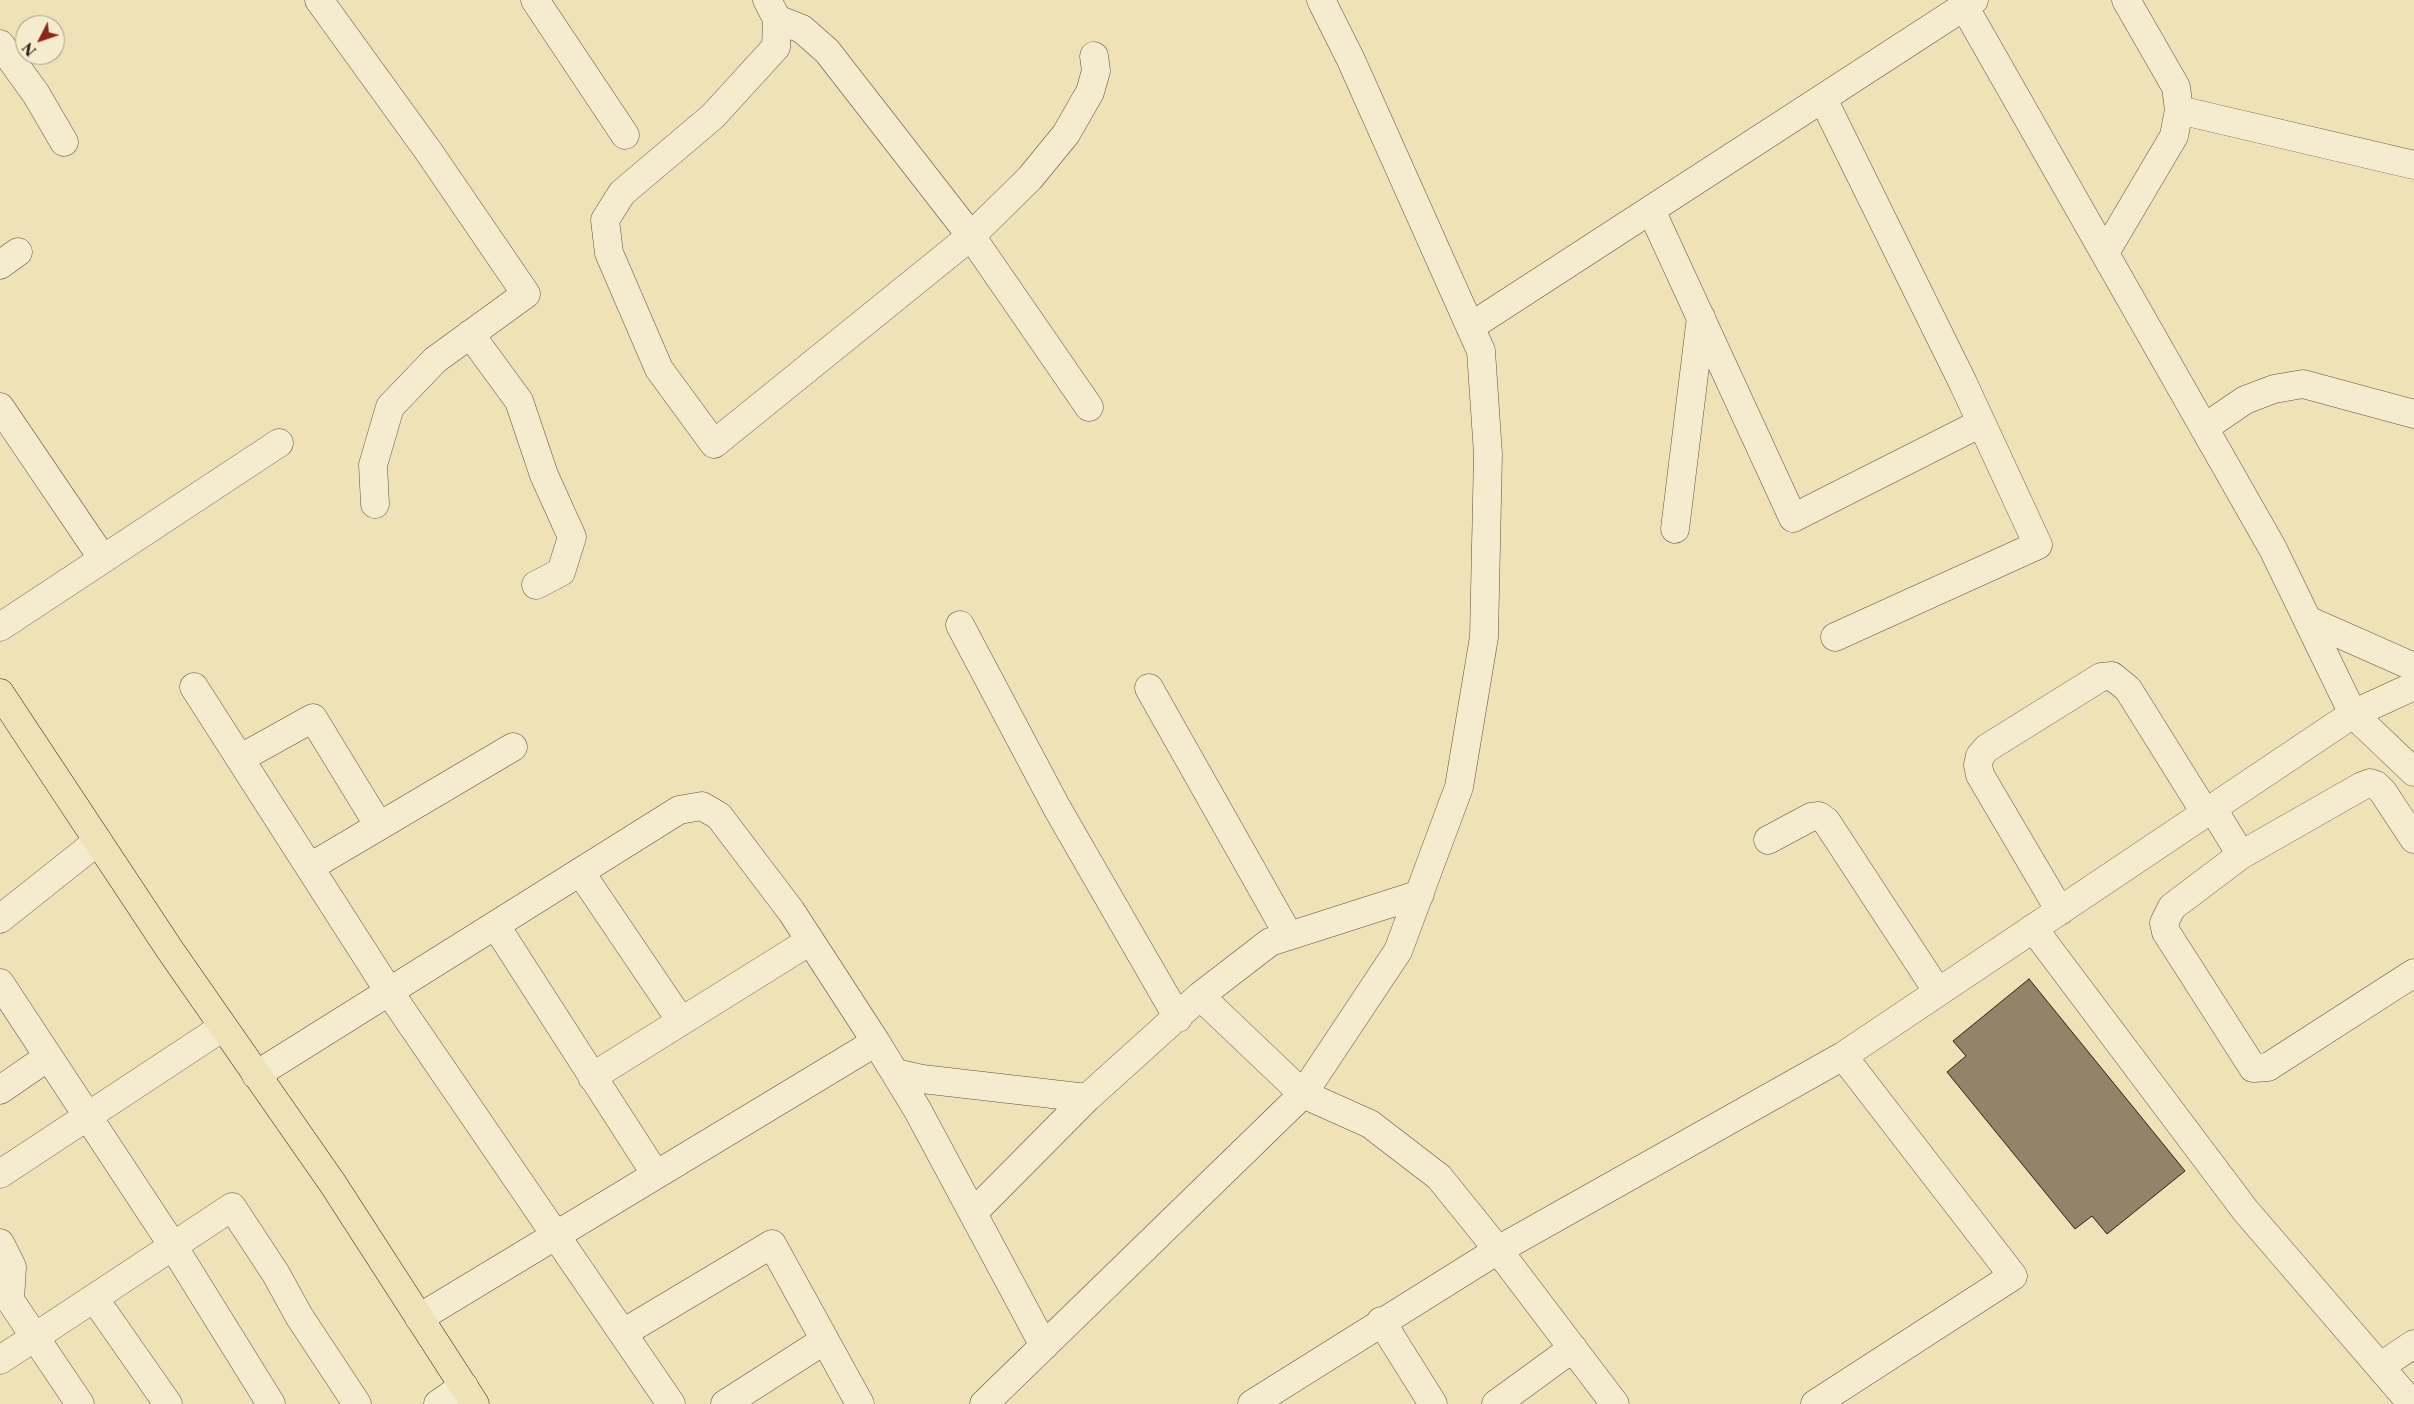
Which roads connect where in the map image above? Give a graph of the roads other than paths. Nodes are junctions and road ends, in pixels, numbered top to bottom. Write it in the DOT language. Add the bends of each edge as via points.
graph roads {
  1 [pos="319,0"];
  2 [pos="535,0"];
  3 [pos="1321,0"];
  4 [pos="2126,0"];
  5 [pos="1969,3"];
  6 [pos="772,10"];
  7 [pos="0,44"];
  8 [pos="1094,56"];
  9 [pos="1823,99"];
  10 [pos="2179,110"];
  11 [pos="625,135"];
  12 [pos="64,142"];
  13 [pos="2414,165"];
  14 [pos="1652,210"];
  15 [pos="971,236"];
  16 [pos="2105,253"];
  17 [pos="1700,317"];
  18 [pos="1470,327"];
  19 [pos="470,334"];
  20 [pos="0,407"];
  21 [pos="1088,407"];
  22 [pos="2414,414"];
  23 [pos="1981,423"];
  24 [pos="2204,428"];
  25 [pos="279,443"];
  26 [pos="375,504"];
  27 [pos="1675,530"];
  28 [pos="103,559"];
  29 [pos="536,585"];
  30 [pos="2310,621"];
  31 [pos="960,625"];
  32 [pos="0,627"];
  33 [pos="1835,637"];
  34 [pos="2414,667"];
  35 [pos="2414,686"];
  36 [pos="194,687"];
  37 [pos="1149,688"];
  38 [pos="0,693"];
  39 [pos="2353,714"];
  40 [pos="512,747"];
  41 [pos="241,758"];
  42 [pos="2414,772"];
  43 [pos="2209,812"];
  44 [pos="379,826"];
  45 [pos="2414,839"];
  46 [pos="1768,840"];
  47 [pos="98,841"];
  48 [pos="2241,855"];
  49 [pos="310,867"];
  50 [pos="581,873"];
  51 [pos="1420,894"];
  52 [pos="2060,911"];
  53 [pos="0,919"];
  54 [pos="496,926"];
  55 [pos="2033,928"];
  56 [pos="1289,936"];
  57 [pos="810,941"];
  58 [pos="2414,973"];
  59 [pos="0,983"];
  60 [pos="1938,992"];
  61 [pos="390,993"];
  62 [pos="1200,996"];
  63 [pos="1178,1018"];
  64 [pos="681,1021"];
  65 [pos="223,1027"];
  66 [pos="876,1042"];
  67 [pos="1844,1056"];
  68 [pos="48,1057"];
  69 [pos="895,1073"];
  70 [pos="256,1075"];
  71 [pos="592,1077"];
  72 [pos="0,1090"];
  73 [pos="1303,1094"];
  74 [pos="1087,1098"];
  75 [pos="88,1116"];
  76 [pos="0,1174"];
  77 [pos="656,1175"];
  78 [pos="973,1213"];
  79 [pos="556,1235"];
  80 [pos="0,1243"];
  81 [pos="173,1246"];
  82 [pos="1498,1250"];
  83 [pos="94,1298"];
  84 [pos="419,1318"];
  85 [pos="1381,1321"];
  86 [pos="623,1333"];
  87 [pos="34,1336"];
  88 [pos="825,1340"];
  89 [pos="2414,1344"];
  90 [pos="1044,1346"];
  91 [pos="1573,1348"];
  92 [pos="0,1360"];
  93 [pos="2381,1366"];
  94 [pos="470,1395"];
  95 [pos="80,1404"];
  96 [pos="168,1404"];
  97 [pos="271,1404"];
  98 [pos="357,1404"];
  99 [pos="438,1404"];
  100 [pos="671,1404"];
  101 [pos="725,1404"];
  102 [pos="860,1404"];
  103 [pos="984,1404"];
  104 [pos="1252,1404"];
  105 [pos="1433,1404"];
  106 [pos="1496,1404"];
  107 [pos="1615,1404"];
  108 [pos="1815,1404"];
  109 [pos="2412,1404"];
  1 -- 19 [label="street" via="526,294"];
  2 -- 11 [label="street"];
  3 -- 18 [label="street"];
  4 -- 10 [label="street" via="2176,87"];
  5 -- 9 [label="street"];
  5 -- 16 [label="street"];
  6 -- 15 [label="street" via="802,29 827,51"];
  6 -- 15 [label="street" via="776,46 713,116 622,193 605,220 609,253 659,369 714,444"];
  7 -- 12 [label="street" via="36,94"];
  8 -- 15 [label="street" via="1096,72 1090,92 1066,134 1030,178"];
  9 -- 14 [label="street"];
  9 -- 23 [label="street"];
  10 -- 13 [label="street"];
  10 -- 16 [label="street" via="2174,136"];
  14 -- 17 [label="street"];
  14 -- 18 [label="street"];
  15 -- 21 [label="street"];
  16 -- 24 [label="street"];
  17 -- 23 [label="street" via="1793,518"];
  17 -- 27 [label="street"];
  18 -- 51 [label="street" via="1481,351 1488,454 1484,637 1459,788"];
  19 -- 26 [label="street" via="435,360 390,408 374,465"];
  19 -- 29 [label="street" via="519,401 544,475 572,537 561,572"];
  20 -- 28 [label="street"];
  22 -- 24 [label="street" via="2303,384 2274,389 2245,400"];
  23 -- 33 [label="street" via="2038,545"];
  24 -- 30 [label="street"];
  25 -- 28 [label="street"];
  28 -- 32 [label="street"];
  30 -- 34 [label="street"];
  30 -- 39 [label="street"];
  31 -- 63 [label="street" via="1056,808"];
  35 -- 39 [label="street"];
  36 -- 41 [label="street"];
  37 -- 56 [label="street"];
  38 -- 47 [label="main road"];
  39 -- 42 [label="street"];
  39 -- 43 [label="street"];
  40 -- 44 [label="street"];
  41 -- 44 [label="street" via="313,718"];
  41 -- 49 [label="street"];
  43 -- 48 [label="street"];
  43 -- 52 [label="street"];
  43 -- 52 [label="street" via="2128,689 2112,676 2100,677 1987,748 1980,756 1980,775"];
  44 -- 49 [label="street"];
  45 -- 48 [label="street" via="2383,792 2370,783"];
  46 -- 60 [label="street" via="1811,817 1820,816 1826,820"];
  47 -- 53 [label="street"];
  47 -- 65 [label="main road"];
  48 -- 58 [label="street" via="2172,907 2164,923 2166,932 2253,1068 2268,1068"];
  49 -- 61 [label="street"];
  50 -- 54 [label="street"];
  50 -- 57 [label="street" via="679,810 702,806 719,816"];
  50 -- 64 [label="street"];
  51 -- 56 [label="street"];
  51 -- 73 [label="street" via="1398,951"];
  52 -- 55 [label="street"];
  54 -- 61 [label="street"];
  54 -- 71 [label="street"];
  55 -- 60 [label="street"];
  55 -- 93 [label="street" via="2245,1210"];
  56 -- 62 [label="street" via="1270,942"];
  57 -- 64 [label="street"];
  57 -- 66 [label="street"];
  59 -- 68 [label="street"];
  60 -- 67 [label="street"];
  61 -- 70 [label="street"];
  61 -- 79 [label="street"];
  62 -- 63 [label="street"];
  62 -- 73 [label="street"];
  63 -- 74 [label="street"];
  64 -- 71 [label="street"];
  65 -- 70 [label="main road"];
  65 -- 75 [label="street"];
  66 -- 69 [label="street"];
  66 -- 77 [label="street"];
  67 -- 82 [label="street"];
  67 -- 108 [label="street" via="2013,1276"];
  68 -- 72 [label="street"];
  68 -- 75 [label="street"];
  69 -- 74 [label="street"];
  69 -- 78 [label="street"];
  70 -- 84 [label="main road" via="333,1184"];
  71 -- 77 [label="street"];
  73 -- 82 [label="street" via="1370,1124 1439,1177"];
  73 -- 90 [label="street"];
  74 -- 78 [label="street"];
  75 -- 76 [label="street"];
  75 -- 81 [label="street"];
  77 -- 79 [label="street"];
  78 -- 90 [label="street"];
  79 -- 84 [label="street"];
  79 -- 86 [label="street"];
  80 -- 87 [label="street" via="12,1267 10,1300"];
  81 -- 83 [label="street"];
  81 -- 97 [label="street"];
  81 -- 98 [label="street" via="232,1206"];
  82 -- 85 [label="street"];
  82 -- 91 [label="street"];
  83 -- 87 [label="street"];
  83 -- 96 [label="street"];
  84 -- 94 [label="main road"];
  85 -- 104 [label="street"];
  85 -- 105 [label="street"];
  86 -- 88 [label="street" via="772,1244"];
  86 -- 100 [label="street"];
  87 -- 92 [label="street"];
  87 -- 95 [label="street"];
  88 -- 101 [label="street"];
  88 -- 102 [label="street"];
  89 -- 93 [label="street"];
  90 -- 103 [label="street"];
  91 -- 106 [label="street"];
  91 -- 107 [label="street"];
  93 -- 109 [label="street"];
  94 -- 99 [label="street"];
}
